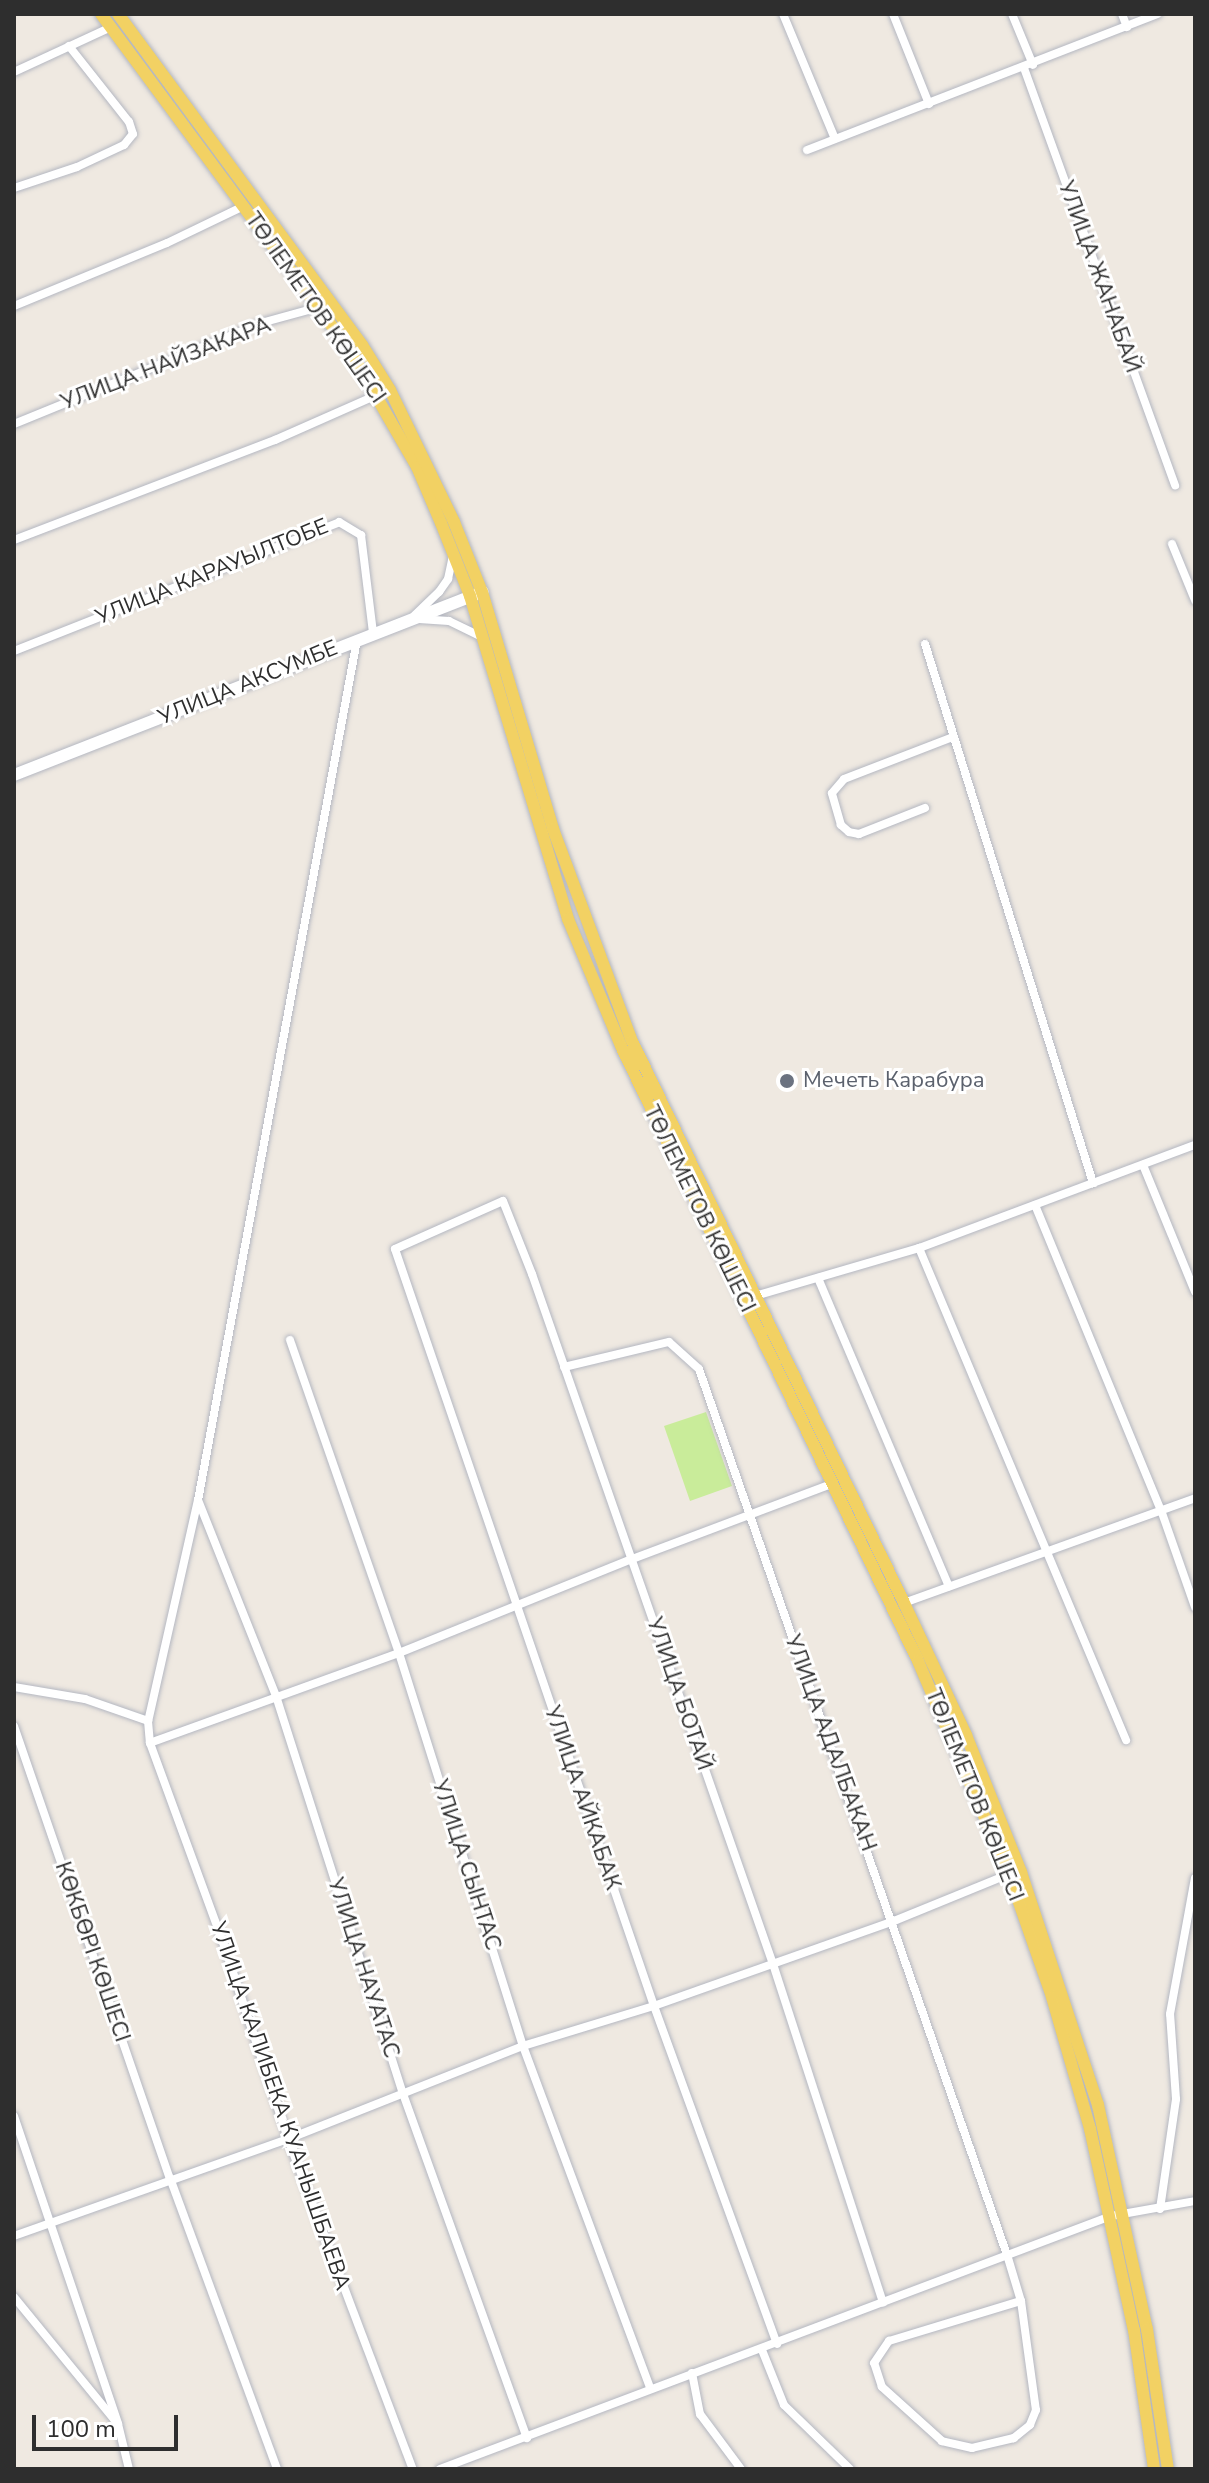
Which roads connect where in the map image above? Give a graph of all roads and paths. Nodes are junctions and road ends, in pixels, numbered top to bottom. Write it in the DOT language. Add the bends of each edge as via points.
graph roads {
  1 [pos="101,14"];
  2 [pos="118,14"];
  3 [pos="783,14"];
  4 [pos="893,14"];
  5 [pos="1012,14"];
  6 [pos="1122,14"];
  7 [pos="1158,14"];
  8 [pos="111,27"];
  9 [pos="1127,27"];
  10 [pos="69,46"];
  11 [pos="1028,67"];
  12 [pos="14,72"];
  13 [pos="929,104"];
  14 [pos="835,139"];
  15 [pos="807,150"];
  16 [pos="14,188"];
  17 [pos="244,206"];
  18 [pos="14,306"];
  19 [pos="319,307"];
  20 [pos="378,395"];
  21 [pos="14,424"];
  22 [pos="1175,486"];
  23 [pos="14,540"];
  24 [pos="1172,544"];
  25 [pos="454,555"];
  26 [pos="476,594"];
  27 [pos="1195,600"];
  28 [pos="410,619"];
  29 [pos="373,633"];
  30 [pos="483,637"];
  31 [pos="357,639"];
  32 [pos="925,644"];
  33 [pos="14,651"];
  34 [pos="953,737"];
  35 [pos="14,775"];
  36 [pos="925,808"];
  37 [pos="1195,1145"];
  38 [pos="1143,1165"];
  39 [pos="1093,1183"];
  40 [pos="1035,1205"];
  41 [pos="919,1248"];
  42 [pos="395,1249"];
  43 [pos="818,1278"];
  44 [pos="1195,1292"];
  45 [pos="755,1296"];
  46 [pos="290,1340"];
  47 [pos="564,1367"];
  48 [pos="832,1484"];
  49 [pos="1195,1498"];
  50 [pos="198,1500"];
  51 [pos="1161,1510"];
  52 [pos="750,1517"];
  53 [pos="1046,1552"];
  54 [pos="874,1556"];
  55 [pos="632,1559"];
  56 [pos="949,1586"];
  57 [pos="904,1603"];
  58 [pos="517,1607"];
  59 [pos="1195,1607"];
  60 [pos="399,1653"];
  61 [pos="14,1687"];
  62 [pos="276,1696"];
  63 [pos="148,1721"];
  64 [pos="14,1726"];
  65 [pos="1126,1740"];
  66 [pos="150,1743"];
  67 [pos="1009,1874"];
  68 [pos="1195,1878"];
  69 [pos="894,1921"];
  70 [pos="773,1964"];
  71 [pos="654,2006"];
  72 [pos="523,2046"];
  73 [pos="402,2091"];
  74 [pos="14,2116"];
  75 [pos="288,2139"];
  76 [pos="170,2178"];
  77 [pos="1195,2201"];
  78 [pos="1160,2209"];
  79 [pos="1118,2215"];
  80 [pos="51,2225"];
  81 [pos="14,2236"];
  82 [pos="1008,2258"];
  83 [pos="14,2297"];
  84 [pos="1021,2301"];
  85 [pos="883,2303"];
  86 [pos="777,2344"];
  87 [pos="762,2350"];
  88 [pos="692,2373"];
  89 [pos="650,2387"];
  90 [pos="118,2424"];
  91 [pos="527,2438"];
  92 [pos="129,2469"];
  93 [pos="277,2469"];
  94 [pos="413,2469"];
  95 [pos="440,2469"];
  96 [pos="741,2469"];
  97 [pos="850,2469"];
  98 [pos="1154,2469"];
  99 [pos="1168,2469"];
  1 -- 8 [label="main road, ТӨЛЕМЕТОВ КӨШЕСІ"];
  2 -- 26 [label="main road, ТӨЛЕМЕТОВ КӨШЕСІ" via="362,345 427,461"];
  3 -- 14 [label="street"];
  4 -- 13 [label="street"];
  5 -- 11 [label="street, УЛИЦА ЖАНАБАЙ"];
  6 -- 9 [label="street"];
  7 -- 9 [label="street"];
  8 -- 10 [label="street"];
  8 -- 17 [label="main road, ТӨЛЕМЕТОВ КӨШЕСІ"];
  9 -- 11 [label="street"];
  10 -- 12 [label="street"];
  10 -- 16 [label="street" via="133,134 124,145 77,167"];
  11 -- 13 [label="street"];
  11 -- 22 [label="street, УЛИЦА ЖАНАБАЙ"];
  13 -- 14 [label="street"];
  14 -- 15 [label="street"];
  17 -- 18 [label="street"];
  17 -- 19 [label="main road, ТӨЛЕМЕТОВ КӨШЕСІ"];
  19 -- 20 [label="main road, ТӨЛЕМЕТОВ КӨШЕСІ"];
  19 -- 21 [label="street, УЛИЦА НАЙЗАКАРА" via="261,323"];
  20 -- 23 [label="street"];
  20 -- 25 [label="main road, ТӨЛЕМЕТОВ КӨШЕСІ" via="417,467"];
  24 -- 27 [label="street"];
  25 -- 26 [label="main road, ТӨЛЕМЕТОВ КӨШЕСІ"];
  25 -- 28 [label="street" via="448,579"];
  26 -- 28 [label="main road, УЛИЦА АКСУМБЕ"];
  26 -- 30 [label="main road, ТӨЛЕМЕТОВ КӨШЕСІ"];
  26 -- 45 [label="main road, ТӨЛЕМЕТОВ КӨШЕСІ" via="601,964 632,1041"];
  28 -- 29 [label="main road, УЛИЦА АКСУМБЕ"];
  28 -- 30 [label="street" via="449,621"];
  29 -- 31 [label="main road, УЛИЦА АКСУМБЕ"];
  29 -- 33 [label="street, УЛИЦА КАРАУЫЛТОБЕ" via="361,535 339,522"];
  30 -- 48 [label="main road, ТӨЛЕМЕТОВ КӨШЕСІ" via="568,919 621,1046"];
  31 -- 35 [label="main road, УЛИЦА АКСУМБЕ"];
  31 -- 50 [label="street, УЛИЦА КАЛИБЕКА КУАНЫШБАЕВА"];
  32 -- 34 [label="street"];
  34 -- 36 [label="street" via="844,779 832,793 841,825 859,834"];
  34 -- 39 [label="street"];
  37 -- 38 [label="street"];
  38 -- 39 [label="street"];
  38 -- 44 [label="street"];
  39 -- 40 [label="street"];
  40 -- 41 [label="street"];
  40 -- 51 [label="street"];
  41 -- 43 [label="street"];
  41 -- 53 [label="street"];
  42 -- 47 [label="street, УЛИЦА БОТАЙ" via="503,1201"];
  42 -- 58 [label="street, УЛИЦА АЙКАБАК"];
  43 -- 45 [label="street"];
  43 -- 56 [label="street"];
  45 -- 54 [label="main road, ТӨЛЕМЕТОВ КӨШЕСІ"];
  46 -- 60 [label="street, УЛИЦА СЫНТАС"];
  47 -- 52 [label="street, УЛИЦА АДАЛБАКАН" via="669,1342 699,1369"];
  47 -- 55 [label="street, УЛИЦА БОТАЙ"];
  48 -- 52 [label="street"];
  48 -- 54 [label="main road, ТӨЛЕМЕТОВ КӨШЕСІ"];
  49 -- 51 [label="street"];
  50 -- 62 [label="street, УЛИЦА НАУАТАС"];
  50 -- 63 [label="street, УЛИЦА КАЛИБЕКА КУАНЫШБАЕВА"];
  51 -- 53 [label="street"];
  51 -- 59 [label="street"];
  52 -- 55 [label="street"];
  52 -- 69 [label="street, УЛИЦА АДАЛБАКАН"];
  53 -- 56 [label="street"];
  53 -- 65 [label="street"];
  54 -- 57 [label="main road, ТӨЛЕМЕТОВ КӨШЕСІ"];
  54 -- 67 [label="main road, ТӨЛЕМЕТОВ КӨШЕСІ"];
  55 -- 58 [label="street"];
  55 -- 70 [label="street, УЛИЦА БОТАЙ"];
  56 -- 57 [label="street"];
  57 -- 79 [label="main road, ТӨЛЕМЕТОВ КӨШЕСІ" via="966,1735 1021,1872 1098,2105"];
  58 -- 60 [label="street"];
  58 -- 71 [label="street, УЛИЦА АЙКАБАК"];
  60 -- 62 [label="street"];
  60 -- 72 [label="street, УЛИЦА СЫНТАС"];
  61 -- 63 [label="street" via="85,1699"];
  62 -- 66 [label="street"];
  62 -- 73 [label="street, УЛИЦА НАУАТАС"];
  63 -- 66 [label="street, УЛИЦА КАЛИБЕКА КУАНЫШБАЕВА"];
  64 -- 76 [label="street, КӨКБӨРІ КӨШЕСІ"];
  66 -- 75 [label="street, УЛИЦА КАЛИБЕКА КУАНЫШБАЕВА"];
  67 -- 69 [label="street"];
  67 -- 79 [label="main road, ТӨЛЕМЕТОВ КӨШЕСІ"];
  68 -- 78 [label="street" via="1170,2014 1176,2099"];
  69 -- 70 [label="street"];
  69 -- 82 [label="street, УЛИЦА АДАЛБАКАН"];
  70 -- 71 [label="street"];
  70 -- 85 [label="street, УЛИЦА БОТАЙ"];
  71 -- 72 [label="street"];
  71 -- 86 [label="street, УЛИЦА АЙКАБАК"];
  72 -- 73 [label="street"];
  72 -- 89 [label="street, УЛИЦА СЫНТАС"];
  73 -- 75 [label="street"];
  73 -- 91 [label="street, УЛИЦА НАУАТАС"];
  74 -- 80 [label="street"];
  75 -- 76 [label="street"];
  75 -- 94 [label="street, УЛИЦА КАЛИБЕКА КУАНЫШБАЕВА"];
  76 -- 80 [label="street"];
  76 -- 93 [label="street, КӨКБӨРІ КӨШЕСІ"];
  77 -- 78 [label="street"];
  78 -- 79 [label="street"];
  79 -- 82 [label="street"];
  79 -- 98 [label="main road, ТӨЛЕМЕТОВ КӨШЕСІ"];
  79 -- 99 [label="main road, ТӨЛЕМЕТОВ КӨШЕСІ" via="1147,2329"];
  80 -- 81 [label="street"];
  80 -- 90 [label="street"];
  82 -- 84 [label="street, УЛИЦА АДАЛБАКАН"];
  82 -- 85 [label="street" via="961,2270"];
  83 -- 90 [label="street"];
  84 -- 84 [label="street, УЛИЦА АДАЛБАКАН" via="1036,2410 1030,2425 1014,2438 972,2448 942,2441 882,2387 874,2363 889,2341"];
  85 -- 86 [label="street"];
  86 -- 87 [label="street"];
  87 -- 88 [label="street"];
  87 -- 97 [label="street" via="784,2405"];
  88 -- 89 [label="street"];
  88 -- 96 [label="street" via="700,2414"];
  89 -- 91 [label="street"];
  90 -- 92 [label="street"];
  91 -- 95 [label="street"];
}
